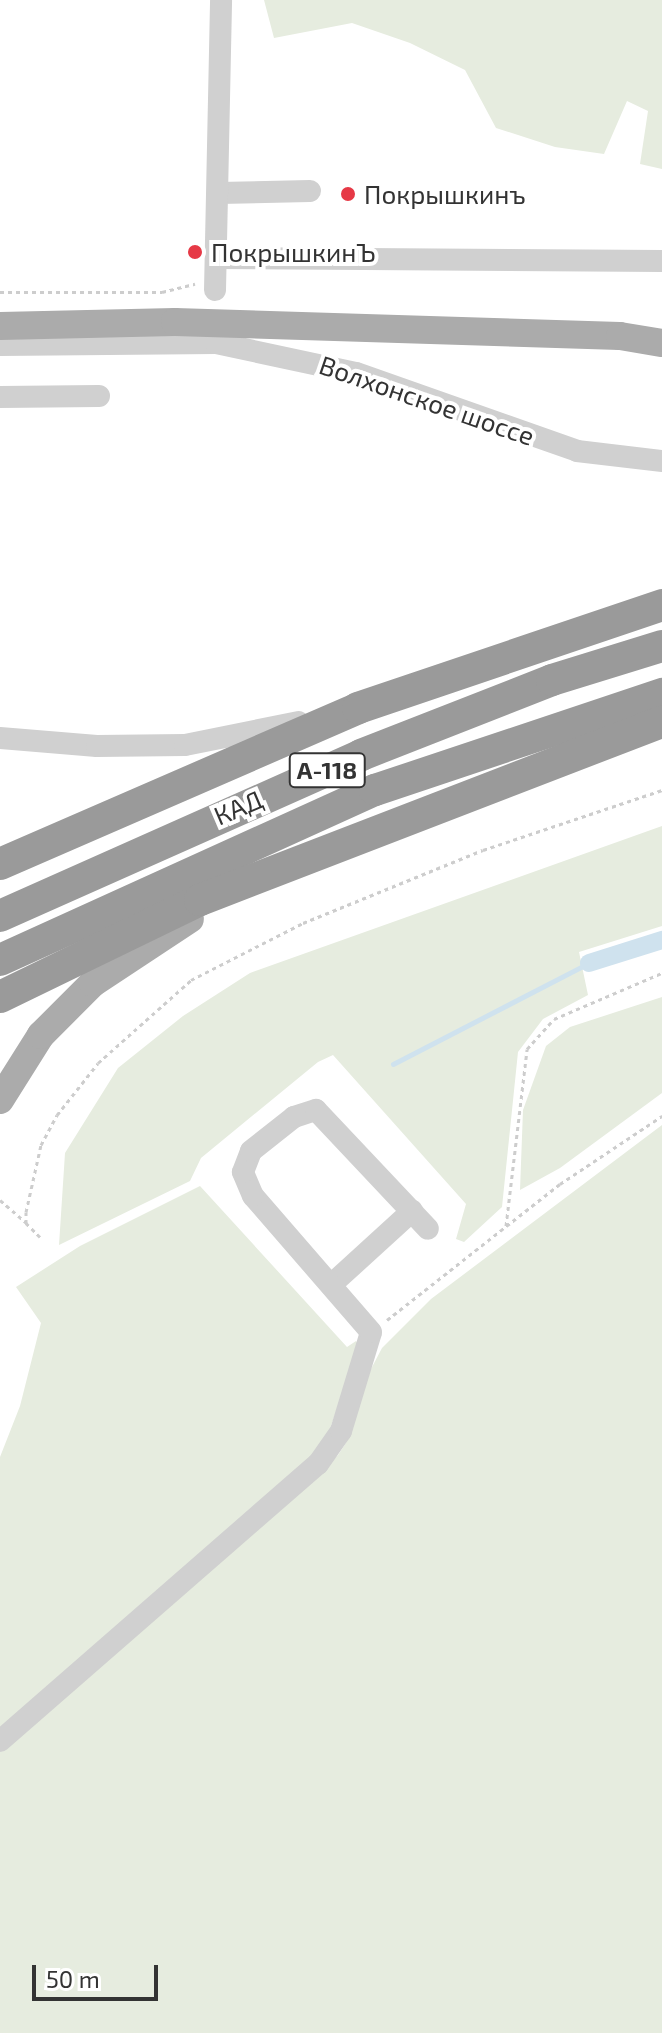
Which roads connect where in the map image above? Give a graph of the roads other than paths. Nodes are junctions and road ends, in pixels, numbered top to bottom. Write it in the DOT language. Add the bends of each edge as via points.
graph roads {
  1 [pos="221,0"];
  2 [pos="310,191"];
  3 [pos="219,193"];
  4 [pos="219,258"];
  5 [pos="662,261"];
  6 [pos="207,286"];
  7 [pos="0,326"];
  8 [pos="620,336"];
  9 [pos="662,336"];
  10 [pos="662,343"];
  11 [pos="0,345"];
  12 [pos="99,396"];
  13 [pos="0,397"];
  14 [pos="662,461"];
  15 [pos="662,605"];
  16 [pos="662,646"];
  17 [pos="662,694"];
  18 [pos="358,708"];
  19 [pos="662,722"];
  20 [pos="0,738"];
  21 [pos="291,863"];
  22 [pos="0,864"];
  23 [pos="0,916"];
  24 [pos="0,960"];
  25 [pos="0,997"];
  26 [pos="0,1100"];
  27 [pos="412,1211"];
  28 [pos="428,1229"];
  29 [pos="331,1285"];
  30 [pos="0,1741"];
  1 -- 3 [label="street"];
  2 -- 3 [label="street"];
  3 -- 4 [label="street"];
  4 -- 5 [label="street"];
  4 -- 6 [label="street"];
  7 -- 8 [label="main road, Волхонское шоссе" via="175,322"];
  8 -- 9 [label="street, Волхонское шоссе"];
  8 -- 10 [label="main road"];
  11 -- 14 [label="street, Волхонское шоссе" via="216,343 356,373 577,451"];
  12 -- 13 [label="street"];
  15 -- 18 [label="highway"];
  16 -- 23 [label="highway, КАД / А-118" via="552,680 361,755"];
  17 -- 24 [label="highway, КАД / А-118" via="375,790"];
  18 -- 20 [label="street" via="185,745 97,746"];
  18 -- 22 [label="highway"];
  19 -- 21 [label="highway"];
  21 -- 25 [label="highway" via="106,942"];
  21 -- 26 [label="main road" via="145,946 93,983 41,1035"];
  27 -- 28 [label="street"];
  27 -- 29 [label="street"];
  27 -- 29 [label="street" via="316,1110 294,1117 261,1141 245,1161 245,1185"];
  29 -- 30 [label="street" via="371,1332 341,1431 318,1464"];
}
